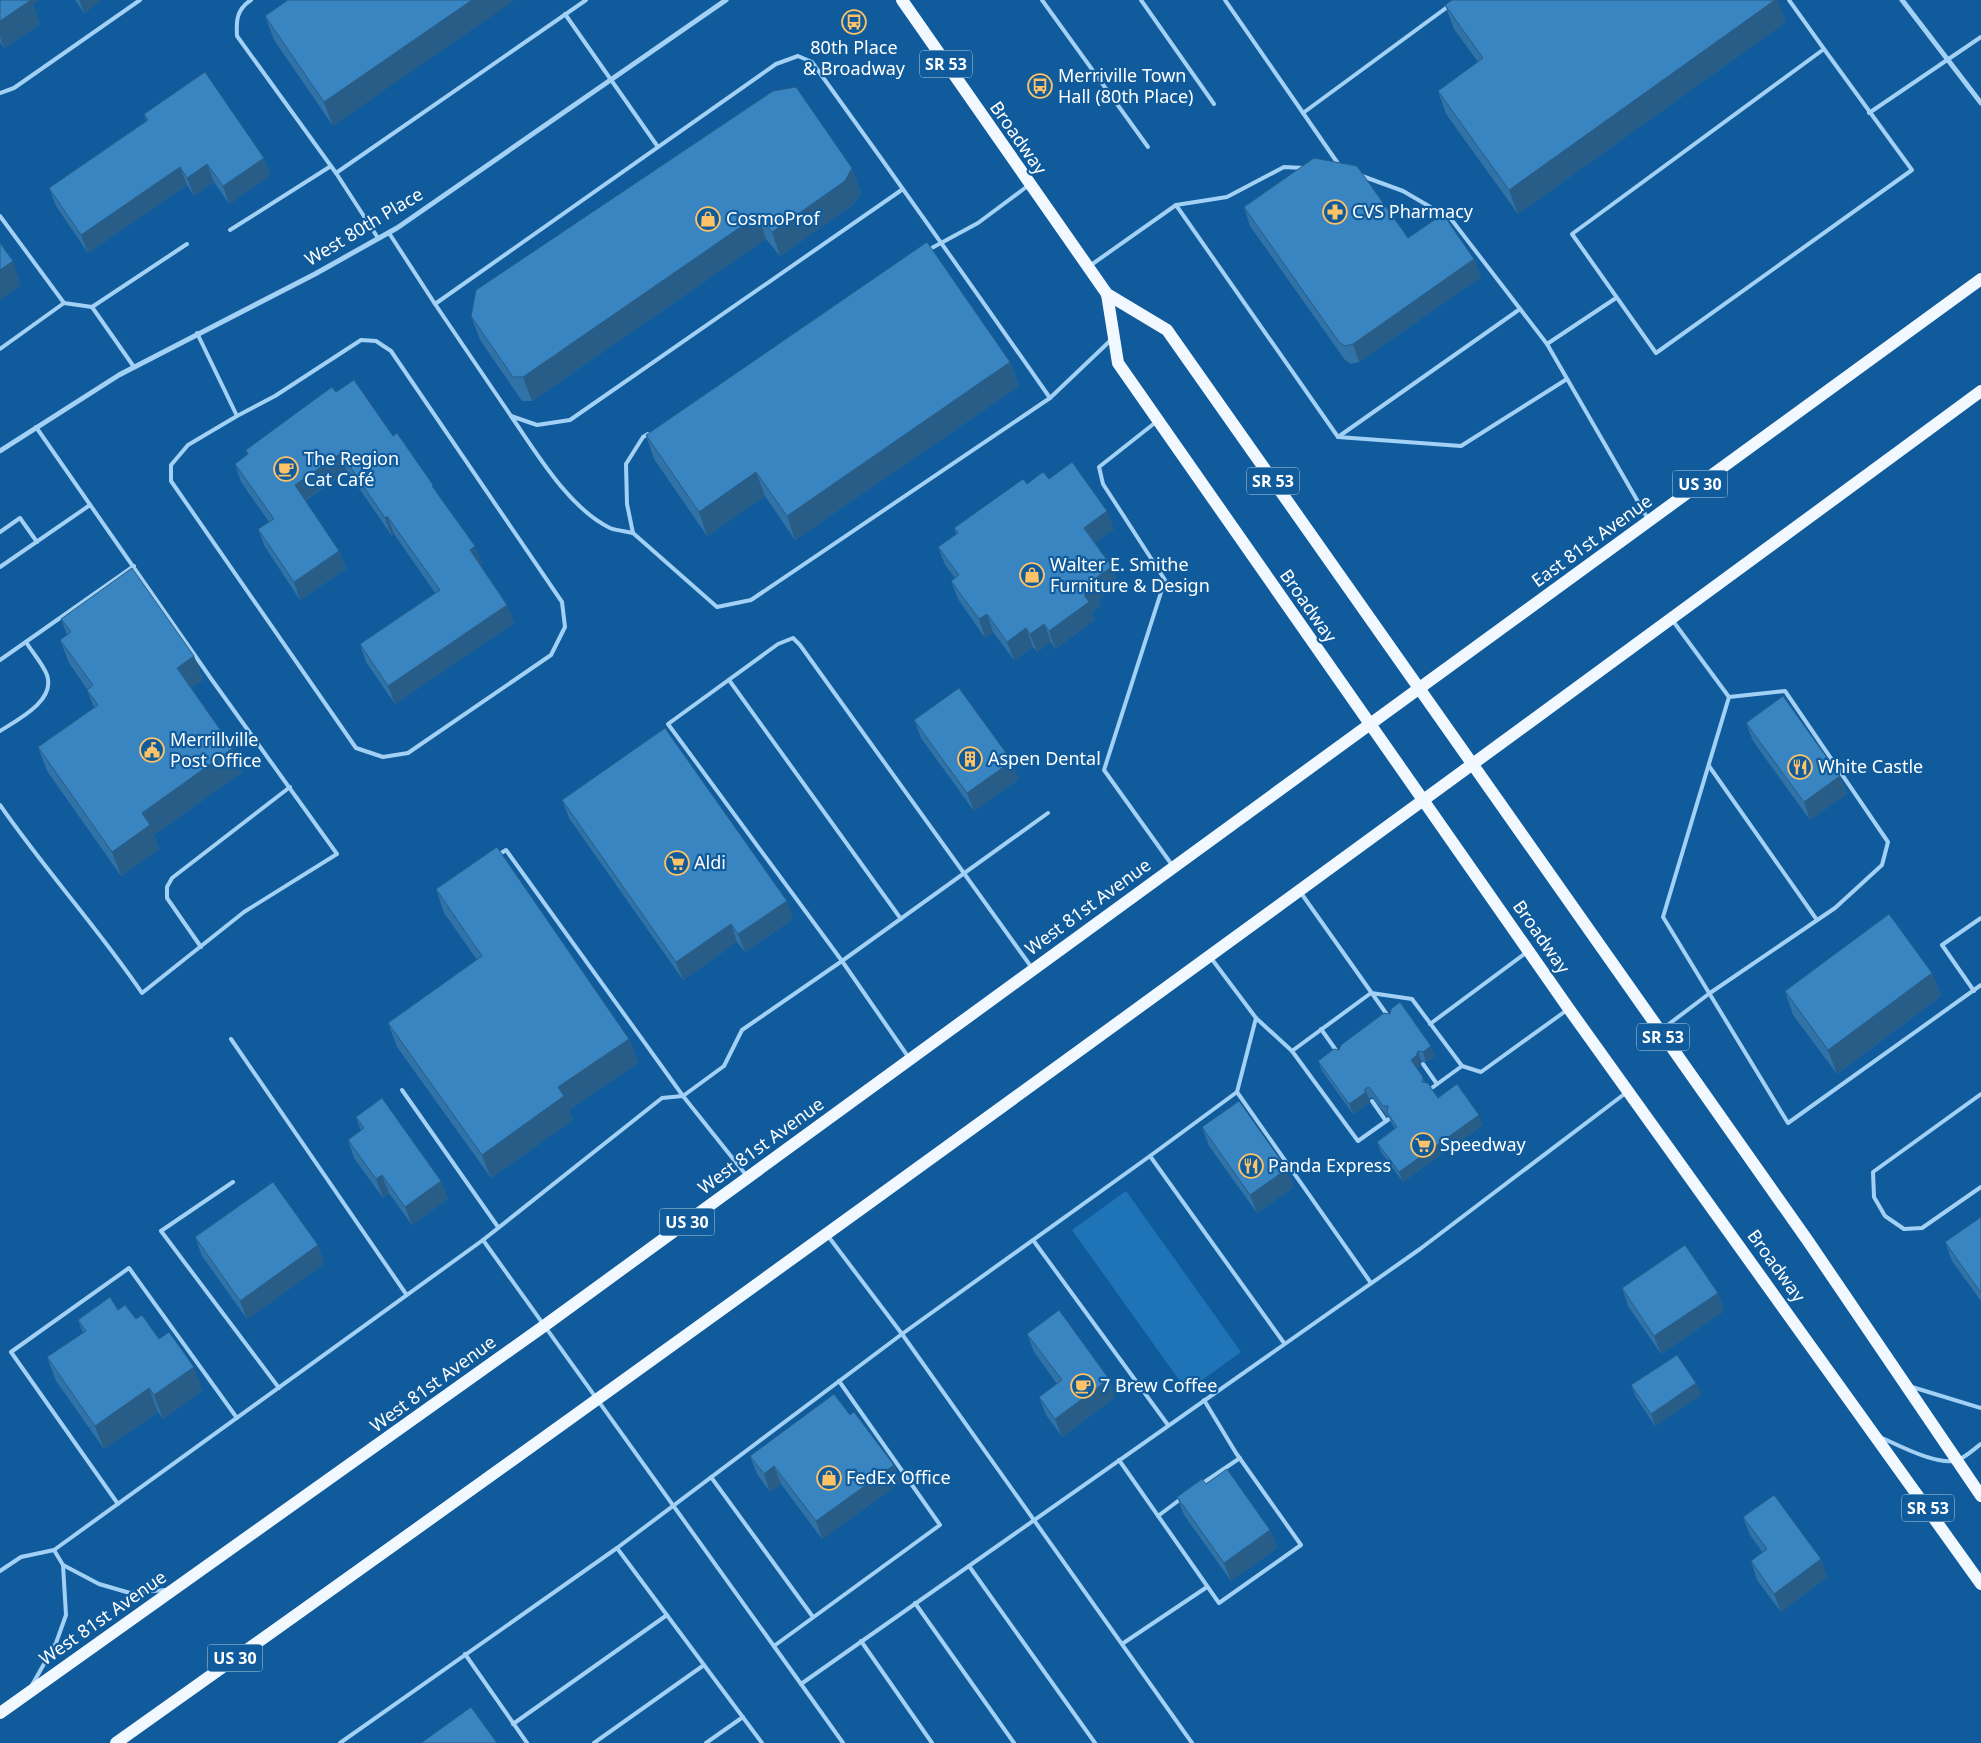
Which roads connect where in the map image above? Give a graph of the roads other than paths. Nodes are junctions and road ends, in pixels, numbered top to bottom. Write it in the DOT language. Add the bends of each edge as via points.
graph roads {
  1 [pos="140,0"];
  2 [pos="251,0"];
  3 [pos="586,0"];
  4 [pos="726,0"];
  5 [pos="902,0"];
  6 [pos="1042,0"];
  7 [pos="1141,0"];
  8 [pos="1225,0"];
  9 [pos="1457,0"];
  10 [pos="1789,0"];
  11 [pos="1902,0"];
  12 [pos="565,14"];
  13 [pos="1981,37"];
  14 [pos="1824,50"];
  15 [pos="1949,60"];
  16 [pos="611,80"];
  17 [pos="0,93"];
  18 [pos="1981,103"];
  19 [pos="1214,104"];
  20 [pos="1303,113"];
  21 [pos="1869,114"];
  22 [pos="658,147"];
  23 [pos="1148,147"];
  24 [pos="331,166"];
  25 [pos="1313,168"];
  26 [pos="1332,168"];
  27 [pos="336,172"];
  28 [pos="1360,175"];
  29 [pos="1030,185"];
  30 [pos="904,189"];
  31 [pos="1176,205"];
  32 [pos="0,216"];
  33 [pos="230,230"];
  34 [pos="389,232"];
  35 [pos="378,238"];
  36 [pos="941,242"];
  37 [pos="187,244"];
  38 [pos="925,252"];
  39 [pos="1088,267"];
  40 [pos="1981,279"];
  41 [pos="1107,294"];
  42 [pos="1616,298"];
  43 [pos="64,302"];
  44 [pos="435,304"];
  45 [pos="92,307"];
  46 [pos="1520,309"];
  47 [pos="197,333"];
  48 [pos="1114,337"];
  49 [pos="1547,344"];
  50 [pos="0,349"];
  51 [pos="134,367"];
  52 [pos="1567,379"];
  53 [pos="1981,391"];
  54 [pos="1050,398"];
  55 [pos="237,416"];
  56 [pos="511,416"];
  57 [pos="1158,420"];
  58 [pos="36,427"];
  59 [pos="651,432"];
  60 [pos="1338,437"];
  61 [pos="0,452"];
  62 [pos="90,505"];
  63 [pos="1649,521"];
  64 [pos="0,532"];
  65 [pos="633,533"];
  66 [pos="37,542"];
  67 [pos="134,566"];
  68 [pos="0,567"];
  69 [pos="1672,619"];
  70 [pos="26,642"];
  71 [pos="0,660"];
  72 [pos="729,680"];
  73 [pos="1419,688"];
  74 [pos="1730,697"];
  75 [pos="1368,724"];
  76 [pos="0,731"];
  77 [pos="1472,766"];
  78 [pos="1709,766"];
  79 [pos="290,788"];
  80 [pos="1424,801"];
  81 [pos="0,805"];
  82 [pos="1048,813"];
  83 [pos="491,860"];
  84 [pos="1173,867"];
  85 [pos="964,874"];
  86 [pos="1300,891"];
  87 [pos="1981,918"];
  88 [pos="901,919"];
  89 [pos="1817,920"];
  90 [pos="201,946"];
  91 [pos="1529,950"];
  92 [pos="1210,956"];
  93 [pos="842,961"];
  94 [pos="1033,969"];
  95 [pos="1981,985"];
  96 [pos="1974,990"];
  97 [pos="1371,993"];
  98 [pos="1710,993"];
  99 [pos="1569,1009"];
  100 [pos="1256,1018"];
  101 [pos="1391,1021"];
  102 [pos="1430,1024"];
  103 [pos="1322,1029"];
  104 [pos="1660,1031"];
  105 [pos="231,1038"];
  106 [pos="1292,1051"];
  107 [pos="1341,1057"];
  108 [pos="910,1059"];
  109 [pos="1423,1064"];
  110 [pos="1462,1066"];
  111 [pos="1437,1084"];
  112 [pos="402,1090"];
  113 [pos="1429,1090"];
  114 [pos="1629,1090"];
  115 [pos="1237,1092"];
  116 [pos="1981,1094"];
  117 [pos="683,1096"];
  118 [pos="1372,1101"];
  119 [pos="1150,1156"];
  120 [pos="748,1177"];
  121 [pos="233,1182"];
  122 [pos="1981,1187"];
  123 [pos="498,1227"];
  124 [pos="827,1235"];
  125 [pos="483,1240"];
  126 [pos="1033,1240"];
  127 [pos="1371,1283"];
  128 [pos="406,1294"];
  129 [pos="544,1326"];
  130 [pos="902,1334"];
  131 [pos="1284,1343"];
  132 [pos="839,1381"];
  133 [pos="1907,1385"];
  134 [pos="279,1388"];
  135 [pos="599,1400"];
  136 [pos="1204,1400"];
  137 [pos="1981,1408"];
  138 [pos="237,1418"];
  139 [pos="1168,1425"];
  140 [pos="1874,1433"];
  141 [pos="1981,1444"];
  142 [pos="1240,1458"];
  143 [pos="1119,1460"];
  144 [pos="1957,1460"];
  145 [pos="711,1477"];
  146 [pos="1195,1489"];
  147 [pos="1188,1494"];
  148 [pos="1981,1496"];
  149 [pos="118,1504"];
  150 [pos="673,1505"];
  151 [pos="1158,1516"];
  152 [pos="1035,1519"];
  153 [pos="616,1548"];
  154 [pos="54,1550"];
  155 [pos="63,1565"];
  156 [pos="969,1566"];
  157 [pos="0,1571"];
  158 [pos="1981,1584"];
  159 [pos="1207,1587"];
  160 [pos="175,1589"];
  161 [pos="915,1603"];
  162 [pos="666,1615"];
  163 [pos="814,1618"];
  164 [pos="862,1641"];
  165 [pos="1122,1644"];
  166 [pos="774,1646"];
  167 [pos="465,1654"];
  168 [pos="704,1664"];
  169 [pos="801,1684"];
  170 [pos="27,1694"];
  171 [pos="0,1713"];
  172 [pos="743,1717"];
  173 [pos="513,1724"];
  174 [pos="116,1743"];
  175 [pos="340,1743"];
  176 [pos="527,1743"];
  177 [pos="594,1743"];
  178 [pos="706,1743"];
  179 [pos="762,1743"];
  180 [pos="843,1743"];
  181 [pos="932,1743"];
  182 [pos="1014,1743"];
  183 [pos="1094,1743"];
  184 [pos="1192,1743"];
  1 -- 17 [label="lane" via="14,88"];
  2 -- 24 [label="lane" via="242,6 236,21 237,36"];
  3 -- 12 [label="lane"];
  4 -- 16 [label="street, West 80th Place"];
  5 -- 29 [label="main road, Broadway / SR 53"];
  6 -- 23 [label="lane"];
  7 -- 19 [label="lane"];
  8 -- 20 [label="lane"];
  9 -- 20 [label="lane"];
  10 -- 14 [label="lane"];
  11 -- 15 [label="street"];
  12 -- 16 [label="lane"];
  12 -- 27 [label="lane"];
  13 -- 15 [label="lane"];
  14 -- 21 [label="lane"];
  14 -- 42 [label="lane" via="1572,234"];
  15 -- 18 [label="street"];
  15 -- 21 [label="lane"];
  16 -- 22 [label="lane"];
  16 -- 34 [label="street, West 80th Place"];
  20 -- 26 [label="lane" via="1342,169"];
  21 -- 42 [label="lane" via="1912,170 1656,353"];
  22 -- 30 [label="lane" via="776,64 798,56 812,62"];
  22 -- 44 [label="lane"];
  24 -- 27 [label="lane"];
  24 -- 33 [label="lane"];
  25 -- 31 [label="lane" via="1284,167 1227,197"];
  27 -- 35 [label="lane"];
  28 -- 46 [label="lane" via="1403,190 1451,219"];
  29 -- 36 [label="lane" via="978,223"];
  29 -- 39 [label="main road, Broadway / SR 53"];
  30 -- 36 [label="lane"];
  30 -- 56 [label="lane" via="570,420 537,425"];
  31 -- 39 [label="lane"];
  31 -- 60 [label="lane"];
  32 -- 43 [label="lane"];
  34 -- 35 [label="street, West 80th Place"];
  34 -- 44 [label="lane"];
  35 -- 47 [label="street, West 80th Place" via="315,274"];
  36 -- 38 [label="lane"];
  36 -- 54 [label="lane"];
  37 -- 45 [label="lane"];
  39 -- 41 [label="main road, Broadway / SR 53"];
  40 -- 63 [label="main road, East 81st Avenue / US 30"];
  41 -- 48 [label="main road, Broadway / SR 53"];
  41 -- 73 [label="main road, Broadway / SR 53" via="1167,330"];
  42 -- 49 [label="lane"];
  43 -- 45 [label="lane"];
  43 -- 50 [label="lane"];
  44 -- 56 [label="lane"];
  45 -- 51 [label="lane"];
  46 -- 49 [label="lane"];
  46 -- 60 [label="lane"];
  47 -- 51 [label="street, West 80th Place"];
  47 -- 55 [label="lane"];
  48 -- 54 [label="lane"];
  48 -- 57 [label="main road, Broadway / SR 53" via="1118,363"];
  49 -- 52 [label="lane"];
  51 -- 58 [label="street, West 80th Place"];
  52 -- 60 [label="lane" via="1461,446"];
  52 -- 63 [label="lane"];
  53 -- 69 [label="main road, US 30"];
  54 -- 65 [label="lane" via="751,600 717,607"];
  55 -- 55 [label="lane" via="275,396 362,340 376,341 391,351 562,602 565,627 550,655 408,753 383,757 356,748 171,481 171,465 188,445"];
  56 -- 65 [label="lane" via="568,494 611,529"];
  57 -- 75 [label="main road, Broadway / SR 53"];
  57 -- 84 [label="lane" via="1099,467 1103,484 1165,580 1104,770"];
  58 -- 61 [label="street, West 80th Place"];
  58 -- 62 [label="lane"];
  59 -- 65 [label="lane" via="643,437 626,464 627,504"];
  62 -- 66 [label="lane"];
  62 -- 67 [label="lane"];
  63 -- 73 [label="main road, East 81st Avenue / US 30"];
  64 -- 66 [label="lane" via="20,518"];
  66 -- 68 [label="lane"];
  67 -- 70 [label="lane"];
  67 -- 79 [label="lane"];
  69 -- 74 [label="lane"];
  69 -- 77 [label="main road, US 30"];
  70 -- 71 [label="lane"];
  70 -- 76 [label="lane" via="47,676 46,692 30,711"];
  72 -- 85 [label="lane" via="778,644 793,638"];
  72 -- 88 [label="lane"];
  72 -- 93 [label="lane" via="668,724"];
  73 -- 75 [label="main road, East 81st Avenue / US 30"];
  73 -- 77 [label="main road, Broadway / SR 53"];
  74 -- 78 [label="lane"];
  74 -- 89 [label="lane" via="1784,691 1888,842 1882,865"];
  75 -- 80 [label="main road, Broadway / SR 53"];
  75 -- 84 [label="main road, West 81st Avenue / US 30"];
  77 -- 80 [label="main road, US 30"];
  77 -- 104 [label="main road, Broadway / SR 53"];
  78 -- 89 [label="lane"];
  78 -- 98 [label="lane" via="1663,917"];
  79 -- 90 [label="lane" via="172,878 167,887 167,898"];
  79 -- 90 [label="lane" via="337,854 244,912"];
  80 -- 86 [label="main road, US 30"];
  80 -- 91 [label="main road, Broadway / SR 53"];
  81 -- 90 [label="lane" via="33,852 112,948 142,993"];
  82 -- 85 [label="lane"];
  83 -- 117 [label="lane" via="506,850"];
  84 -- 94 [label="main road, West 81st Avenue / US 30"];
  85 -- 88 [label="lane"];
  85 -- 94 [label="lane"];
  86 -- 92 [label="main road, US 30"];
  86 -- 97 [label="lane"];
  87 -- 96 [label="lane" via="1942,945"];
  88 -- 93 [label="lane"];
  89 -- 98 [label="lane"];
  91 -- 99 [label="main road, Broadway / SR 53"];
  91 -- 102 [label="lane"];
  92 -- 100 [label="lane"];
  92 -- 124 [label="main road, US 30"];
  93 -- 108 [label="lane"];
  93 -- 117 [label="lane" via="742,1030 724,1066"];
  94 -- 108 [label="main road, West 81st Avenue / US 30"];
  95 -- 96 [label="lane"];
  96 -- 98 [label="lane" via="1788,1123"];
  97 -- 101 [label="lane"];
  97 -- 102 [label="lane" via="1412,999"];
  97 -- 103 [label="lane"];
  98 -- 104 [label="lane"];
  99 -- 110 [label="lane" via="1481,1072"];
  99 -- 114 [label="main road, Broadway / SR 53"];
  100 -- 106 [label="lane"];
  100 -- 115 [label="lane"];
  102 -- 110 [label="lane"];
  103 -- 106 [label="lane"];
  103 -- 107 [label="lane"];
  104 -- 133 [label="main road, Broadway / SR 53"];
  105 -- 128 [label="lane"];
  106 -- 118 [label="lane" via="1358,1141 1387,1120"];
  108 -- 120 [label="main road, West 81st Avenue / US 30"];
  109 -- 111 [label="lane"];
  110 -- 111 [label="lane"];
  111 -- 113 [label="lane"];
  112 -- 123 [label="lane"];
  114 -- 127 [label="lane"];
  114 -- 140 [label="main road, Broadway / SR 53"];
  115 -- 119 [label="lane"];
  115 -- 127 [label="lane"];
  116 -- 122 [label="lane" via="1873,1172 1874,1198 1885,1216 1904,1229 1922,1228"];
  117 -- 120 [label="lane"];
  117 -- 123 [label="lane" via="662,1098"];
  119 -- 126 [label="lane"];
  119 -- 131 [label="lane"];
  120 -- 129 [label="main road, West 81st Avenue / US 30"];
  121 -- 134 [label="lane" via="161,1231"];
  123 -- 125 [label="lane"];
  124 -- 130 [label="lane"];
  124 -- 135 [label="main road, US 30"];
  125 -- 128 [label="lane"];
  125 -- 129 [label="lane"];
  126 -- 130 [label="lane"];
  126 -- 139 [label="lane"];
  127 -- 131 [label="lane"];
  128 -- 134 [label="lane"];
  129 -- 135 [label="lane"];
  129 -- 160 [label="main road, West 81st Avenue / US 30"];
  130 -- 132 [label="lane"];
  130 -- 152 [label="lane"];
  131 -- 136 [label="lane"];
  132 -- 145 [label="lane"];
  132 -- 163 [label="lane" via="940,1525"];
  133 -- 137 [label="lane"];
  133 -- 144 [label="main road, Broadway / SR 53"];
  134 -- 138 [label="lane"];
  135 -- 150 [label="lane"];
  135 -- 174 [label="main road, US 30"];
  136 -- 139 [label="lane"];
  136 -- 142 [label="lane"];
  138 -- 149 [label="lane"];
  138 -- 149 [label="lane" via="129,1268 12,1352"];
  139 -- 143 [label="lane"];
  140 -- 144 [label="lane" via="1910,1452"];
  140 -- 158 [label="main road, Broadway / SR 53"];
  141 -- 144 [label="lane"];
  142 -- 146 [label="lane"];
  142 -- 159 [label="lane" via="1300,1545 1219,1603"];
  143 -- 151 [label="lane"];
  143 -- 152 [label="lane"];
  144 -- 148 [label="main road, Broadway / SR 53"];
  145 -- 150 [label="lane"];
  145 -- 163 [label="lane"];
  147 -- 151 [label="lane"];
  149 -- 154 [label="lane"];
  150 -- 153 [label="lane"];
  150 -- 166 [label="lane"];
  151 -- 159 [label="lane"];
  152 -- 156 [label="lane"];
  152 -- 165 [label="lane"];
  153 -- 162 [label="lane"];
  153 -- 167 [label="lane"];
  154 -- 155 [label="lane"];
  154 -- 157 [label="lane" via="21,1557"];
  155 -- 160 [label="lane" via="99,1584 130,1593"];
  155 -- 170 [label="lane" via="64,1625"];
  156 -- 161 [label="lane"];
  156 -- 183 [label="lane"];
  159 -- 165 [label="lane"];
  160 -- 170 [label="main road, West 81st Avenue / US 30"];
  161 -- 164 [label="lane"];
  161 -- 182 [label="lane"];
  162 -- 168 [label="lane"];
  162 -- 173 [label="lane"];
  163 -- 166 [label="lane"];
  164 -- 169 [label="lane"];
  164 -- 181 [label="lane"];
  165 -- 184 [label="lane"];
  166 -- 169 [label="lane"];
  167 -- 173 [label="lane"];
  167 -- 175 [label="lane"];
  168 -- 172 [label="lane"];
  168 -- 177 [label="lane"];
  169 -- 180 [label="lane"];
  170 -- 171 [label="main road, West 81st Avenue / US 30"];
  172 -- 178 [label="lane"];
  172 -- 179 [label="lane"];
  173 -- 176 [label="lane"];
}
